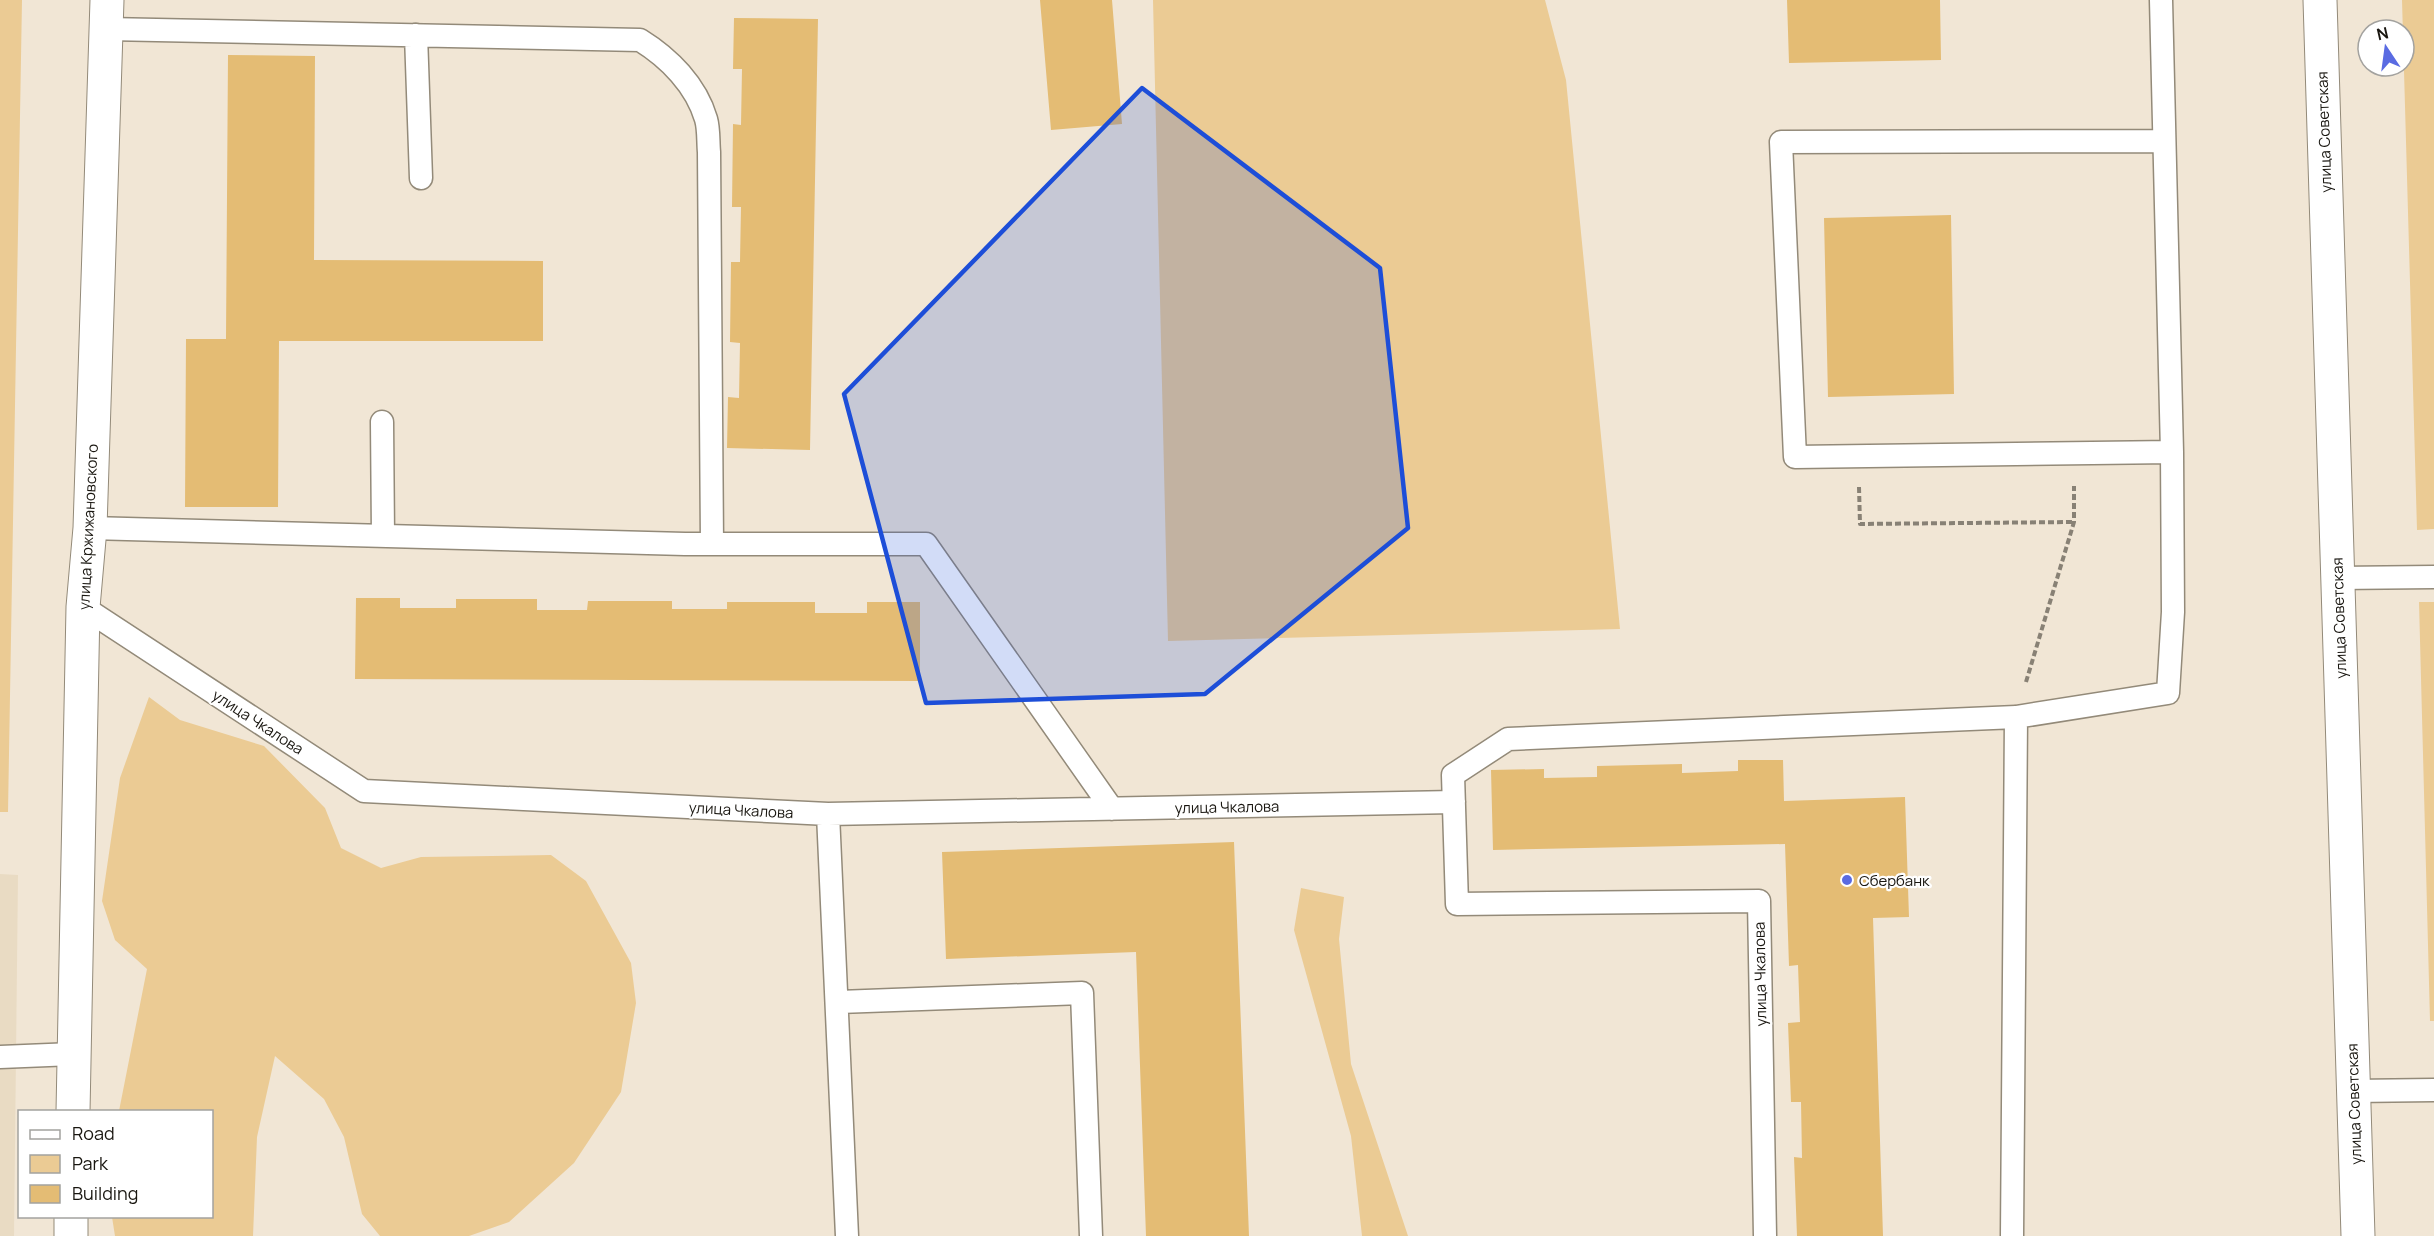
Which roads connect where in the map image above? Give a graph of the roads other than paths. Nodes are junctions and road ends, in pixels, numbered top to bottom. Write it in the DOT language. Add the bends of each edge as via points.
graph roads {
  1 [pos="2161,0"];
  2 [pos="2320,0"];
  3 [pos="107,14"];
  4 [pos="416,35"];
  5 [pos="2164,141"];
  6 [pos="421,178"];
  7 [pos="382,422"];
  8 [pos="2172,452"];
  9 [pos="90,528"];
  10 [pos="383,536"];
  11 [pos="712,544"];
  12 [pos="2337,578"];
  13 [pos="2434,578"];
  14 [pos="83,607"];
  15 [pos="2016,717"];
  16 [pos="1454,802"];
  17 [pos="1113,809"];
  18 [pos="828,814"];
  19 [pos="839,1002"];
  20 [pos="73,1054"];
  21 [pos="0,1057"];
  22 [pos="2353,1090"];
  23 [pos="2434,1090"];
  24 [pos="73,1110"];
  25 [pos="71,1218"];
  26 [pos="71,1236"];
  27 [pos="847,1236"];
  28 [pos="1091,1236"];
  29 [pos="1765,1236"];
  30 [pos="2012,1236"];
  31 [pos="2358,1236"];
  1 -- 5 [label="lane"];
  2 -- 12 [label="street, улица Советская"];
  3 -- 4 [label="lane"];
  3 -- 9 [label="street, улица Кржижановского"];
  4 -- 6 [label="lane"];
  4 -- 11 [label="lane" via="640,40 661,53 688,82 706,119 709,152"];
  5 -- 8 [label="lane"];
  5 -- 8 [label="lane" via="1781,142 1795,457"];
  7 -- 10 [label="lane"];
  8 -- 15 [label="lane, улица Чкалова" via="2174,612 2168,693"];
  9 -- 10 [label="lane"];
  9 -- 14 [label="street, улица Кржижановского"];
  10 -- 11 [label="lane"];
  11 -- 17 [label="lane" via="926,544"];
  12 -- 13 [label="lane"];
  12 -- 22 [label="street, улица Советская"];
  14 -- 18 [label="lane, улица Чкалова" via="364,791"];
  14 -- 20 [label="street, улица Кржижановского"];
  15 -- 16 [label="lane, улица Чкалова" via="1508,739 1453,775"];
  15 -- 30 [label="lane"];
  16 -- 17 [label="lane, улица Чкалова"];
  16 -- 29 [label="lane, улица Чкалова" via="1457,904 1759,901"];
  17 -- 18 [label="lane, улица Чкалова"];
  18 -- 19 [label="lane"];
  19 -- 27 [label="lane"];
  19 -- 28 [label="lane" via="1082,993"];
  20 -- 21 [label="lane"];
  20 -- 24 [label="street, улица Кржижановского"];
  22 -- 23 [label="lane"];
  22 -- 31 [label="street, улица Советская"];
  25 -- 26 [label="street"];
}
